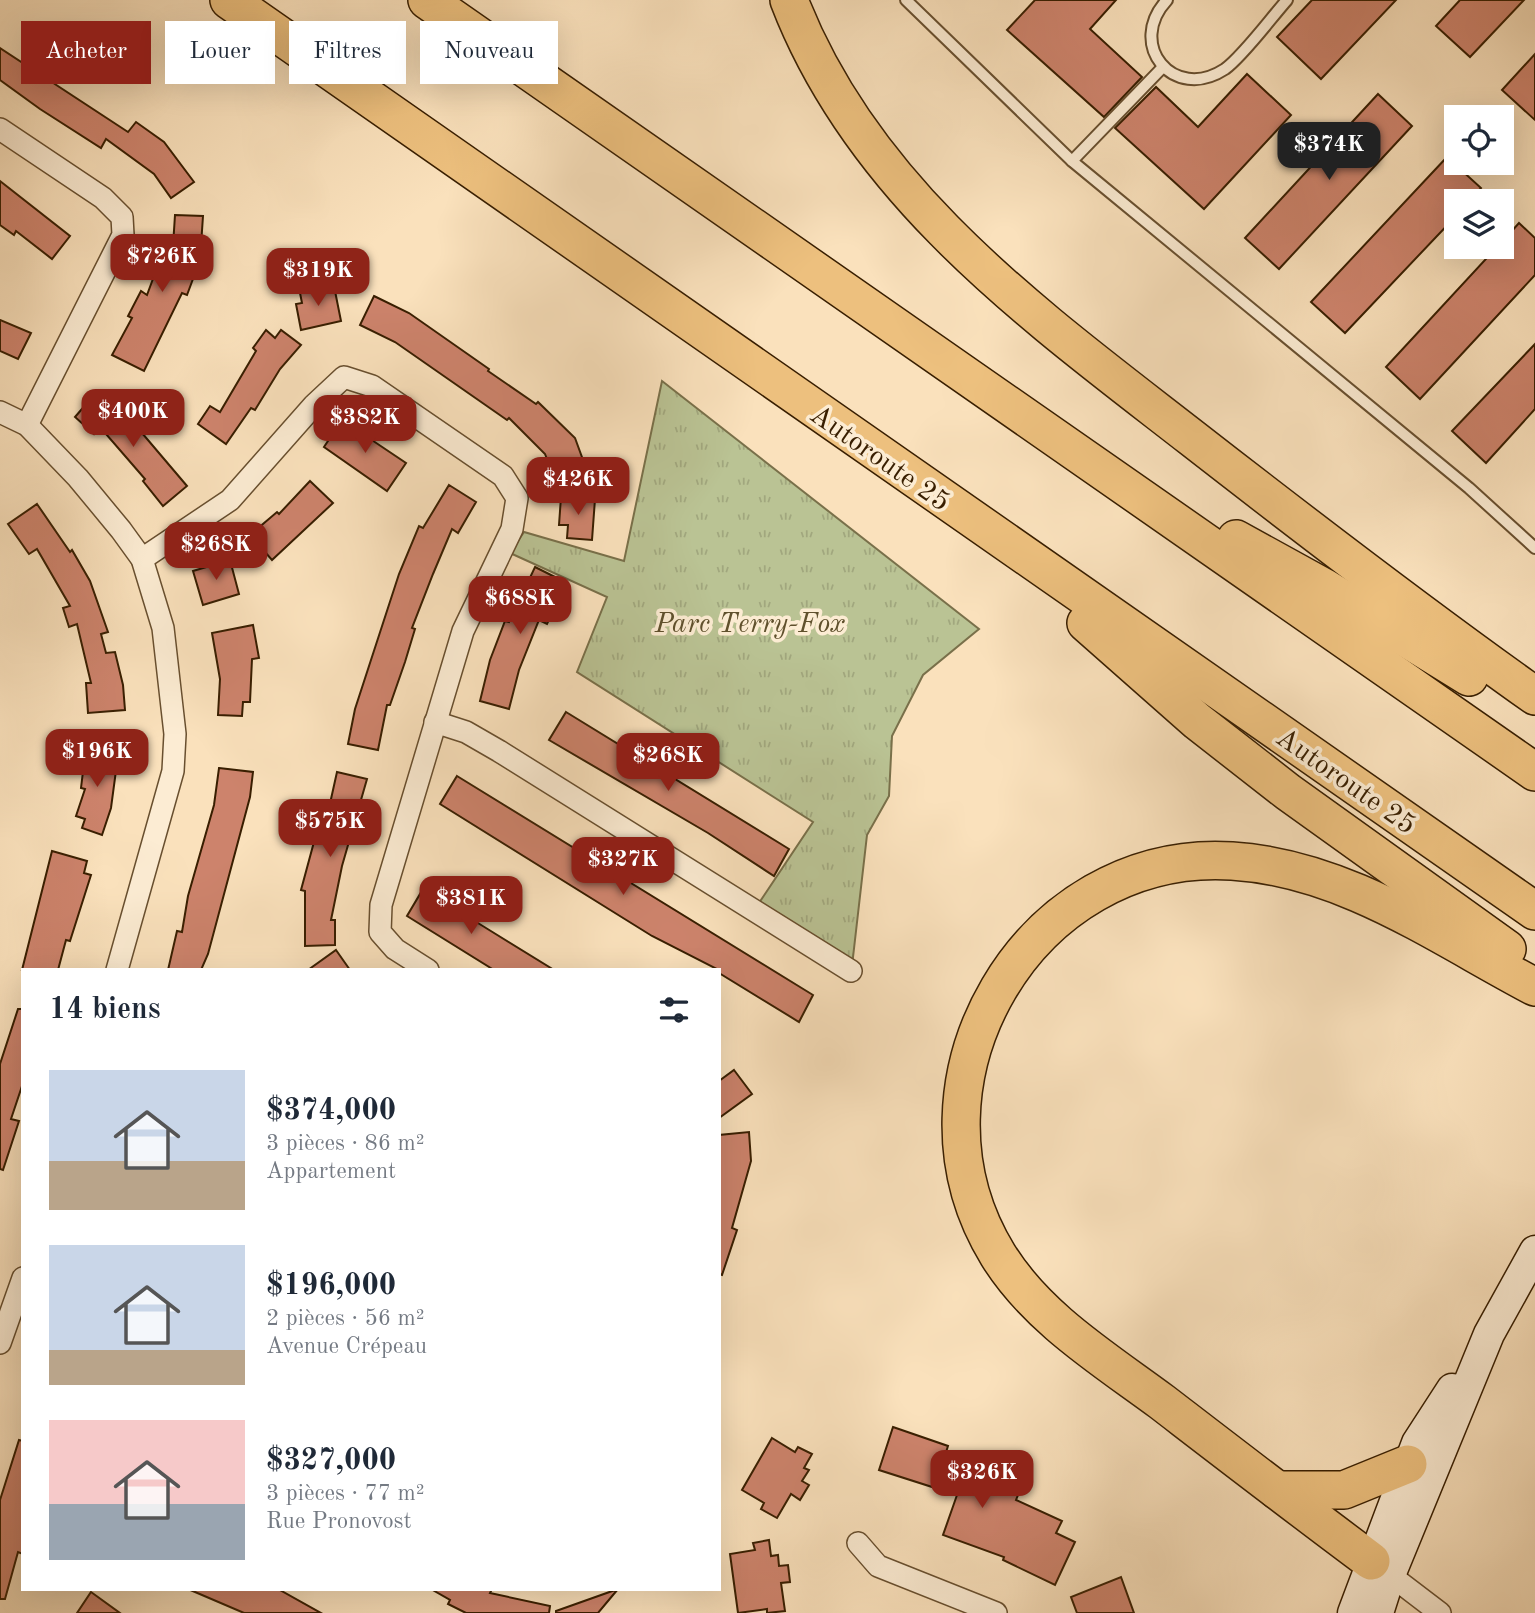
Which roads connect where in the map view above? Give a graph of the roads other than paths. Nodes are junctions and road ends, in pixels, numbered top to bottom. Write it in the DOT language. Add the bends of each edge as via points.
graph roads {
  1 [pos="229,0"];
  2 [pos="427,0"];
  3 [pos="789,0"];
  4 [pos="906,0"];
  5 [pos="1167,0"];
  6 [pos="1287,0"];
  7 [pos="1162,68"];
  8 [pos="0,129"];
  9 [pos="1072,161"];
  10 [pos="0,412"];
  11 [pos="27,425"];
  12 [pos="1064,442"];
  13 [pos="959,511"];
  14 [pos="1535,548"];
  15 [pos="142,559"];
  16 [pos="1535,696"];
  17 [pos="1535,720"];
  18 [pos="435,722"];
  19 [pos="1535,772"];
  20 [pos="1535,911"];
  21 [pos="118,968"];
  22 [pos="425,968"];
  23 [pos="1535,968"];
  24 [pos="851,971"];
  25 [pos="1535,987"];
  26 [pos="1535,1251"];
  27 [pos="21,1284"];
  28 [pos="1489,1334"];
  29 [pos="0,1343"];
  30 [pos="1408,1464"];
  31 [pos="1277,1490"];
  32 [pos="858,1543"];
  33 [pos="1381,1568"];
  34 [pos="996,1613"];
  35 [pos="1353,1613"];
  36 [pos="1378,1613"];
  37 [pos="1440,1613"];
  1 -- 13 [label="highway, Autoroute 25"];
  2 -- 12 [label="highway"];
  3 -- 16 [label="highway" via="816,64 857,131 900,186 960,247 1190,437"];
  4 -- 9 [label="lane"];
  5 -- 7 [label="lane" via="1157,11 1151,32 1154,56"];
  6 -- 7 [label="lane" via="1225,68 1202,78 1182,78"];
  7 -- 9 [label="lane"];
  8 -- 11 [label="street" via="103,198 122,218 123,235"];
  9 -- 14 [label="lane" via="1469,488"];
  10 -- 11 [label="street"];
  11 -- 15 [label="street" via="79,478"];
  12 -- 17 [label="highway" via="1325,588"];
  12 -- 19 [label="highway"];
  13 -- 20 [label="highway, Autoroute 25"];
  13 -- 23 [label="highway" via="1239,754"];
  15 -- 18 [label="street" via="230,500 344,377 372,386 503,476 517,498 512,529 463,631"];
  15 -- 21 [label="street" via="163,628 175,734 173,771"];
  18 -- 22 [label="street" via="381,905 380,932 395,949"];
  18 -- 24 [label="street" via="466,732 499,751"];
  25 -- 31 [label="highway" via="1345,886 1292,869 1224,860 1150,871 1090,896 1035,940 992,999 968,1061 961,1117 970,1191 997,1254 1057,1322"];
  26 -- 28 [label="street"];
  27 -- 29 [label="street"];
  28 -- 30 [label="street"];
  28 -- 33 [label="street"];
  30 -- 31 [label="highway" via="1344,1490"];
  30 -- 33 [label="street"];
  31 -- 33 [label="highway"];
  32 -- 34 [label="street" via="878,1566"];
  33 -- 35 [label="street"];
  33 -- 36 [label="street"];
  33 -- 37 [label="street"];
}
